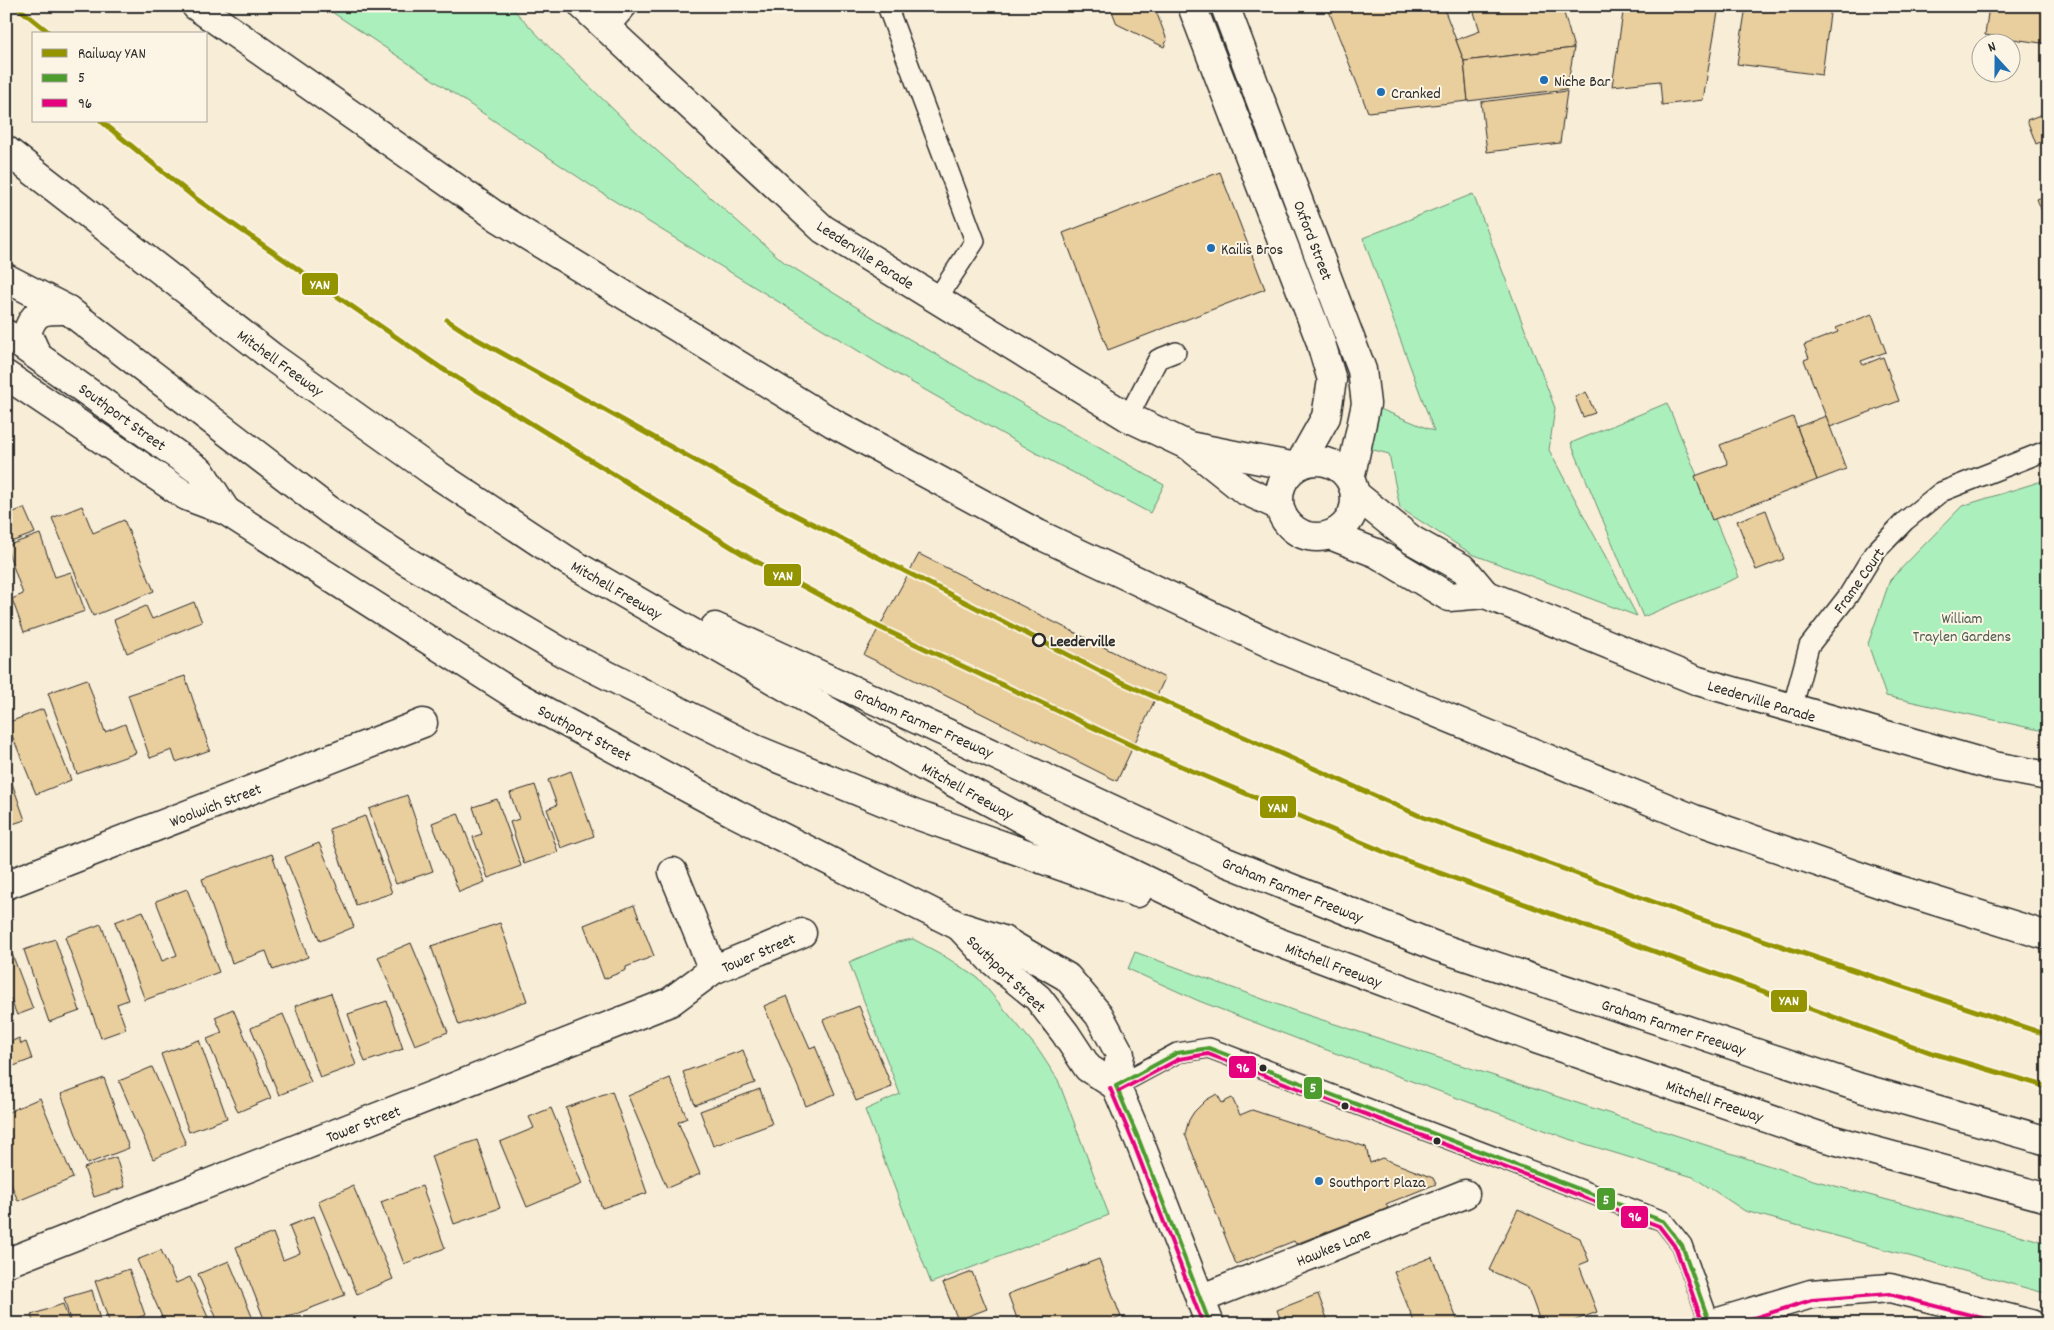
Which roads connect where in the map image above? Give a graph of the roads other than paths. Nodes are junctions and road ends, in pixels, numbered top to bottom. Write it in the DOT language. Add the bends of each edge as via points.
graph roads {
  1 [pos="196,6"];
  2 [pos="583,6"];
  3 [pos="628,6"];
  4 [pos="887,6"];
  5 [pos="1192,6"];
  6 [pos="1225,6"];
  7 [pos="607,30"];
  8 [pos="6,150"];
  9 [pos="6,278"];
  10 [pos="937,299"];
  11 [pos="68,310"];
  12 [pos="6,334"];
  13 [pos="1176,352"];
  14 [pos="36,355"];
  15 [pos="6,375"];
  16 [pos="1128,417"];
  17 [pos="1189,446"];
  18 [pos="2048,450"];
  19 [pos="1298,466"];
  20 [pos="1353,487"];
  21 [pos="1279,506"];
  22 [pos="226,511"];
  23 [pos="1330,535"];
  24 [pos="568,561"];
  25 [pos="1485,594"];
  26 [pos="1792,709"];
  27 [pos="423,723"];
  28 [pos="2048,776"];
  29 [pos="673,872"];
  30 [pos="6,885"];
  31 [pos="959,926"];
  32 [pos="802,933"];
  33 [pos="1259,936"];
  34 [pos="2048,936"];
  35 [pos="713,970"];
  36 [pos="1116,1086"];
  37 [pos="2048,1141"];
  38 [pos="2048,1198"];
  39 [pos="1454,1202"];
  40 [pos="6,1263"];
  41 [pos="1205,1311"];
  42 [pos="1711,1324"];
  43 [pos="2031,1324"];
  1 -- 34 [label="main road" via="499,218 833,423 1038,534 1284,650 1694,819 1887,886"];
  2 -- 7 [label="main road, Leederville Parade"];
  3 -- 7 [label="lane"];
  4 -- 10 [label="lane" via="975,241"];
  5 -- 19 [label="main road, Oxford Street" via="1320,340 1332,380 1326,417"];
  6 -- 20 [label="main road, Oxford Street" via="1362,370 1366,404"];
  7 -- 10 [label="main road, Leederville Parade" via="823,228"];
  8 -- 24 [label="main road, Mitchell Freeway" via="272,357 432,471"];
  9 -- 11 [label="main road"];
  10 -- 16 [label="main road, Leederville Parade"];
  11 -- 14 [label="main road" via="44,310 32,319 27,333"];
  11 -- 33 [label="main road" via="329,510 408,562 565,654 755,749 914,814"];
  12 -- 14 [label="main road, Southport Street"];
  13 -- 16 [label="lane" via="1158,359"];
  14 -- 22 [label="main road, Southport Street" via="201,472"];
  15 -- 22 [label="main road, Southport Street" via="186,496"];
  16 -- 17 [label="main road, Leederville Parade"];
  17 -- 19 [label="main road, Leederville Parade"];
  17 -- 21 [label="main road, Leederville Parade" via="1244,490"];
  18 -- 26 [label="lane, Frame Court" via="1941,492 1904,520 1874,553 1848,596 1809,646"];
  19 -- 20 [label="main road" via="1310,461 1333,464 1343,470"];
  19 -- 21 [label="main road" via="1282,484"];
  20 -- 23 [label="main road" via="1354,507 1350,519 1342,529"];
  20 -- 25 [label="main road, Leederville Parade" via="1412,540 1464,569"];
  21 -- 23 [label="main road" via="1289,525 1298,532 1308,536"];
  22 -- 31 [label="main road, Southport Street" via="515,695 736,814"];
  23 -- 25 [label="main road, Leederville Parade" via="1376,553 1449,597"];
  24 -- 33 [label="main road, Mitchell Freeway" via="975,794"];
  24 -- 37 [label="main road, Graham Farmer Freeway" via="1226,862 1438,947 1862,1088"];
  25 -- 26 [label="main road, Leederville Parade" via="1698,680"];
  26 -- 28 [label="main road, Leederville Parade" via="1994,766"];
  27 -- 30 [label="main road, Woolwich Street"];
  29 -- 35 [label="main road, Tower Street"];
  31 -- 36 [label="main road, Southport Street" via="990,960 1038,998 1088,1068"];
  31 -- 36 [label="main road, Southport Street" via="1003,940 1067,977 1099,1014 1120,1054"];
  32 -- 35 [label="main road, Tower Street"];
  33 -- 38 [label="main road, Mitchell Freeway" via="1536,1039 1819,1136"];
  35 -- 40 [label="main road, Tower Street" via="670,1002"];
  36 -- 41 [label="main road"];
  36 -- 42 [label="lane" via="1177,1052 1209,1048 1663,1221 1682,1245"];
  39 -- 41 [label="main road, Hawkes Lane"];
  42 -- 43 [label="main road" via="1811,1294 1890,1288"];
}
